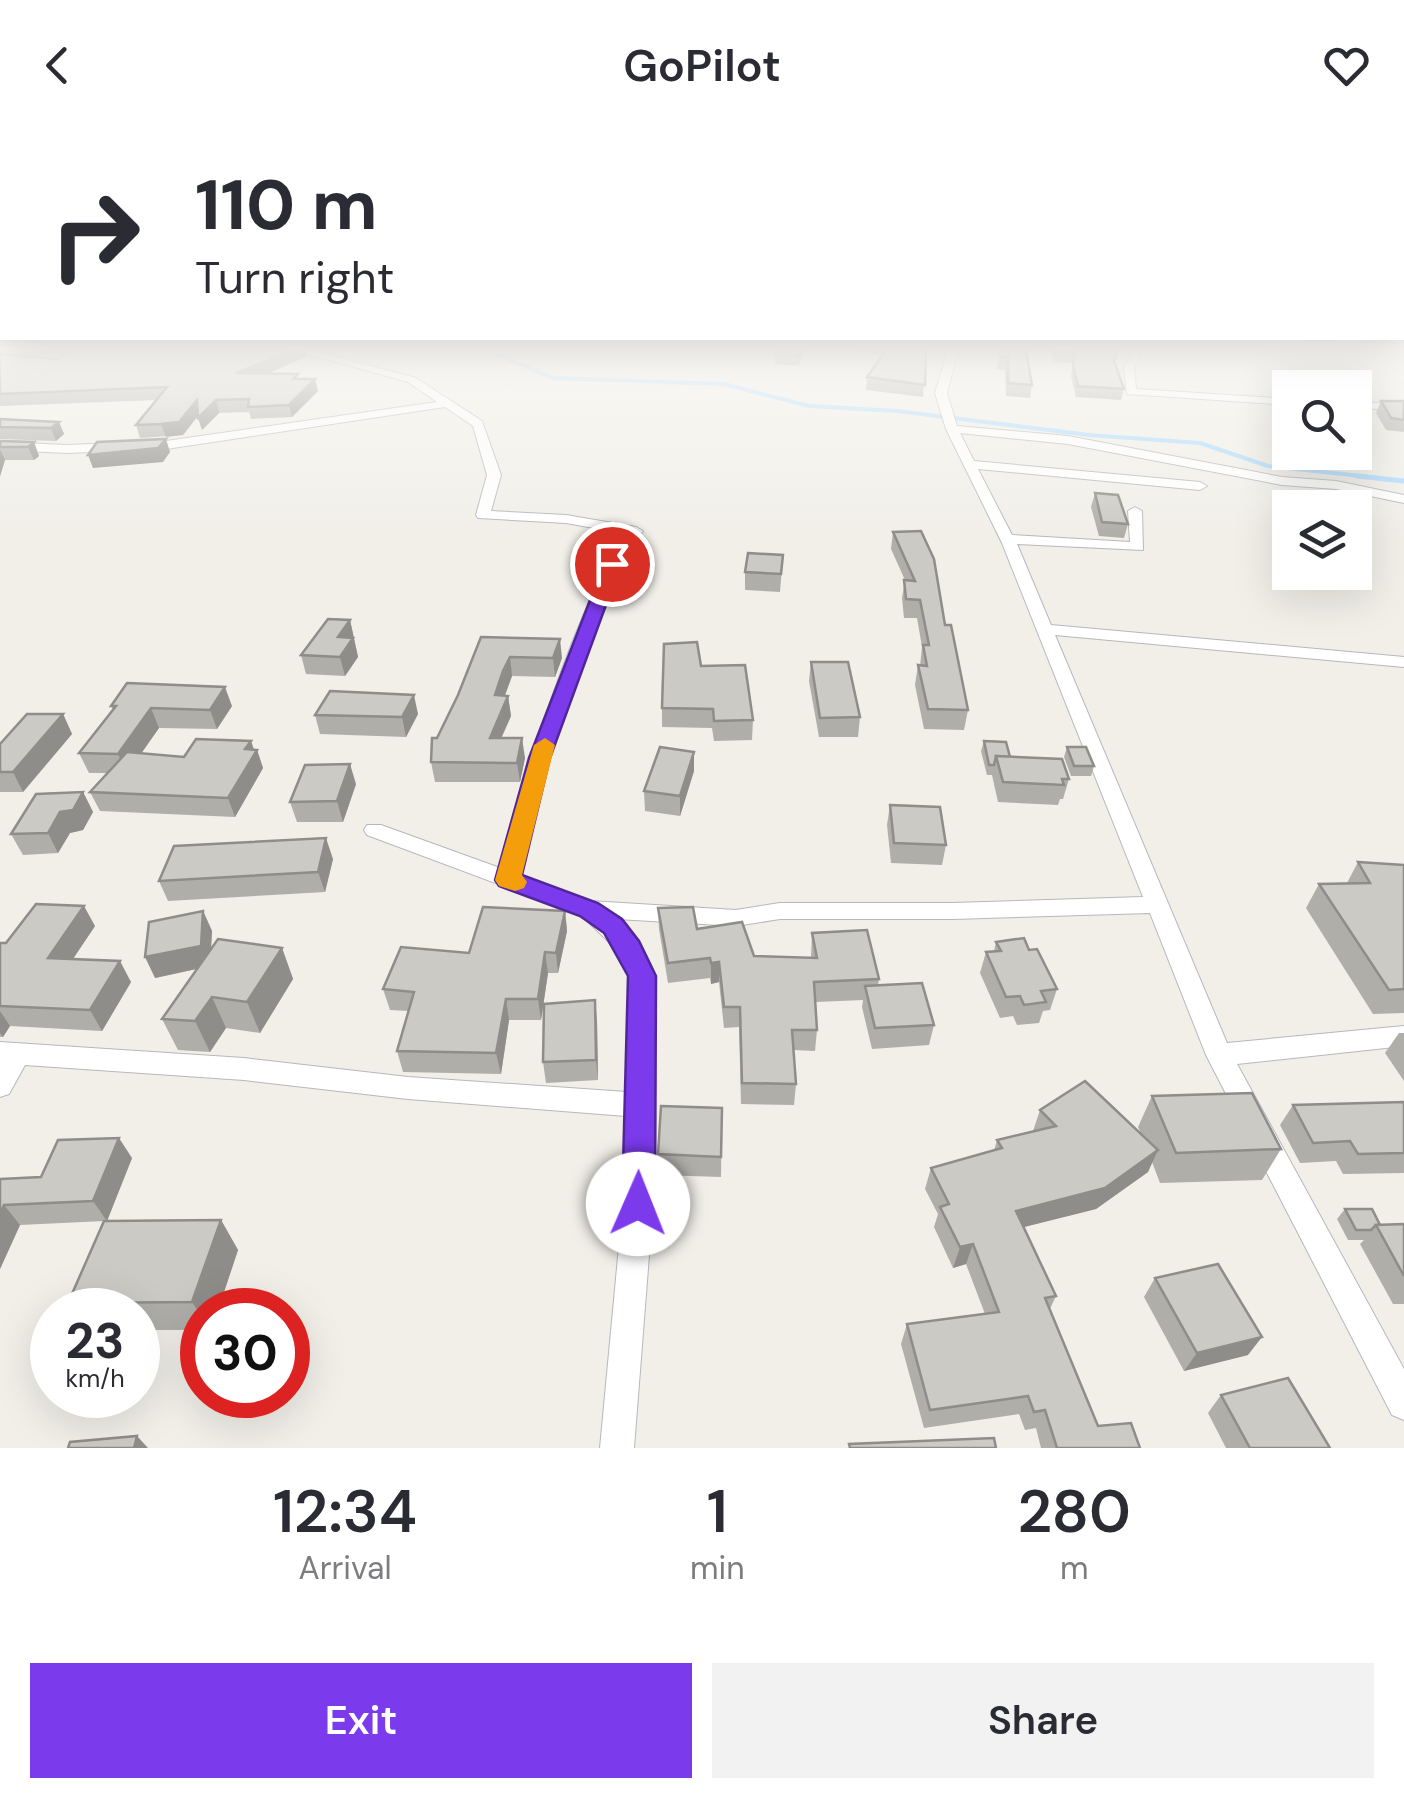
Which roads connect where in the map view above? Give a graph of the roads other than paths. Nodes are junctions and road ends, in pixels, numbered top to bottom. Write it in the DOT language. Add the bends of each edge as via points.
graph roads {
  1 [pos="393,412"];
  2 [pos="462,412"];
  3 [pos="947,412"];
  4 [pos="952,429"];
  5 [pos="0,446"];
  6 [pos="970,464"];
  7 [pos="1200,486"];
  8 [pos="1404,500"];
  9 [pos="1135,511"];
  10 [pos="1007,539"];
  11 [pos="1045,629"];
  12 [pos="1404,662"];
  13 [pos="374,830"];
  14 [pos="508,880"];
  15 [pos="1158,904"];
  16 [pos="589,909"];
  17 [pos="1404,1036"];
  18 [pos="9,1053"];
  19 [pos="1219,1055"];
  20 [pos="0,1086"];
  21 [pos="640,1105"];
  22 [pos="1404,1404"];
  23 [pos="617,1448"];
  1 -- 5 [label="street" via="166,445"];
  2 -- 14 [label="street" via="478,424 491,455 494,475 483,515 566,518 636,531 612,564 578,650"];
  3 -- 4 [label="street"];
  4 -- 6 [label="street"];
  4 -- 8 [label="street" via="1068,440"];
  6 -- 7 [label="street"];
  6 -- 10 [label="street"];
  9 -- 10 [label="street" via="1138,546"];
  10 -- 11 [label="street"];
  11 -- 12 [label="street"];
  11 -- 15 [label="street"];
  13 -- 14 [label="street"];
  14 -- 16 [label="street"];
  15 -- 16 [label="street" via="780,911 736,918"];
  15 -- 19 [label="street"];
  16 -- 21 [label="street" via="613,926 642,976"];
  17 -- 19 [label="street"];
  18 -- 20 [label="street"];
  18 -- 21 [label="street"];
  19 -- 22 [label="street"];
  21 -- 23 [label="street"];
}
